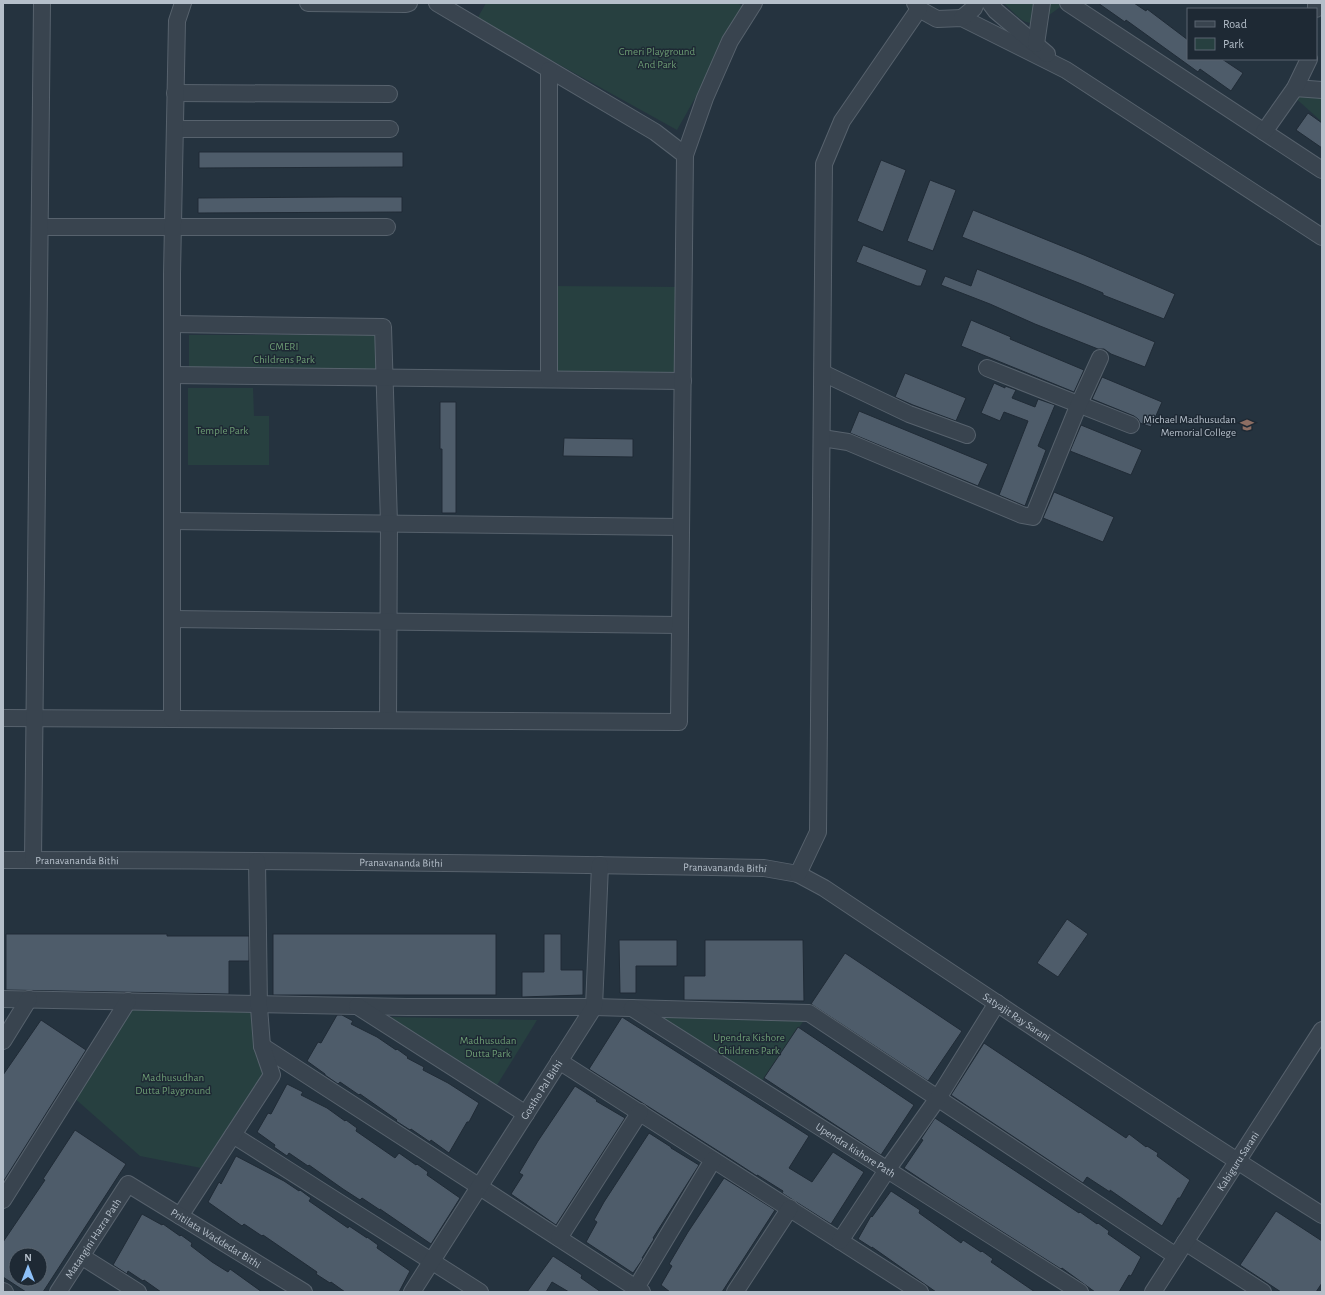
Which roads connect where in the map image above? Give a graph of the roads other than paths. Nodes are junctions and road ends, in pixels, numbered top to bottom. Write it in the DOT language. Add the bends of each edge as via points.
graph roads {
  1 [pos="42,3"];
  2 [pos="184,3"];
  3 [pos="308,3"];
  4 [pos="409,3"];
  5 [pos="437,3"];
  6 [pos="754,3"];
  7 [pos="976,3"];
  8 [pos="990,3"];
  9 [pos="1042,3"];
  10 [pos="1068,3"];
  11 [pos="917,6"];
  12 [pos="962,18"];
  13 [pos="1036,44"];
  14 [pos="1309,60"];
  15 [pos="550,70"];
  16 [pos="1066,70"];
  17 [pos="1295,88"];
  18 [pos="1322,90"];
  19 [pos="175,93"];
  20 [pos="389,94"];
  21 [pos="175,129"];
  22 [pos="390,129"];
  23 [pos="1264,132"];
  24 [pos="685,155"];
  25 [pos="1322,170"];
  26 [pos="40,227"];
  27 [pos="173,227"];
  28 [pos="387,227"];
  29 [pos="1322,237"];
  30 [pos="172,324"];
  31 [pos="1100,358"];
  32 [pos="988,368"];
  33 [pos="823,373"];
  34 [pos="172,376"];
  35 [pos="384,378"];
  36 [pos="549,379"];
  37 [pos="683,381"];
  38 [pos="1079,404"];
  39 [pos="1131,425"];
  40 [pos="966,435"];
  41 [pos="822,438"];
  42 [pos="172,521"];
  43 [pos="389,523"];
  44 [pos="681,527"];
  45 [pos="172,618"];
  46 [pos="388,621"];
  47 [pos="680,625"];
  48 [pos="3,718"];
  49 [pos="34,718"];
  50 [pos="172,719"];
  51 [pos="388,720"];
  52 [pos="3,860"];
  53 [pos="33,860"];
  54 [pos="257,861"];
  55 [pos="600,865"];
  56 [pos="798,874"];
  57 [pos="3,999"];
  58 [pos="29,999"];
  59 [pos="128,1001"];
  60 [pos="997,1003"];
  61 [pos="259,1004"];
  62 [pos="356,1006"];
  63 [pos="594,1007"];
  64 [pos="632,1008"];
  65 [pos="1322,1030"];
  66 [pos="3,1041"];
  67 [pos="262,1046"];
  68 [pos="559,1061"];
  69 [pos="938,1098"];
  70 [pos="640,1112"];
  71 [pos="526,1114"];
  72 [pos="233,1135"];
  73 [pos="713,1160"];
  74 [pos="1237,1161"];
  75 [pos="887,1170"];
  76 [pos="128,1184"];
  77 [pos="479,1186"];
  78 [pos="3,1200"];
  79 [pos="790,1208"];
  80 [pos="1322,1215"];
  81 [pos="180,1216"];
  82 [pos="559,1238"];
  83 [pos="840,1241"];
  84 [pos="1185,1242"];
  85 [pos="81,1256"];
  86 [pos="1176,1256"];
  87 [pos="431,1261"];
  88 [pos="639,1290"];
  89 [pos="58,1292"];
  90 [pos="138,1292"];
  91 [pos="304,1292"];
  92 [pos="412,1292"];
  93 [pos="480,1292"];
  94 [pos="735,1292"];
  95 [pos="920,1292"];
  96 [pos="1080,1292"];
  97 [pos="1153,1292"];
  98 [pos="1263,1292"];
  1 -- 26 [label="street"];
  2 -- 19 [label="street" via="176,21"];
  3 -- 4 [label="street"];
  5 -- 15 [label="street"];
  6 -- 24 [label="street" via="730,41 705,98"];
  7 -- 12 [label="street"];
  8 -- 13 [label="street"];
  9 -- 13 [label="street"];
  10 -- 23 [label="street"];
  11 -- 12 [label="street" via="937,18"];
  11 -- 33 [label="street" via="842,121 824,164"];
  12 -- 16 [label="street"];
  13 -- 16 [label="street"];
  14 -- 17 [label="street"];
  15 -- 24 [label="street" via="655,132"];
  15 -- 36 [label="street"];
  16 -- 29 [label="street"];
  17 -- 18 [label="street"];
  17 -- 23 [label="street"];
  19 -- 20 [label="street"];
  19 -- 21 [label="street"];
  21 -- 22 [label="street"];
  21 -- 27 [label="street"];
  23 -- 25 [label="street"];
  24 -- 37 [label="street"];
  26 -- 27 [label="street"];
  26 -- 49 [label="street"];
  27 -- 28 [label="street"];
  27 -- 30 [label="street"];
  30 -- 34 [label="street"];
  30 -- 35 [label="street" via="383,327"];
  31 -- 38 [label="street"];
  32 -- 38 [label="street"];
  33 -- 40 [label="street" via="909,414"];
  33 -- 41 [label="street"];
  34 -- 35 [label="street"];
  34 -- 42 [label="street"];
  35 -- 36 [label="street"];
  35 -- 43 [label="street"];
  36 -- 37 [label="street"];
  37 -- 44 [label="street"];
  38 -- 39 [label="street"];
  38 -- 41 [label="street" via="1033,517 1022,515 848,442"];
  41 -- 56 [label="street" via="818,832"];
  42 -- 43 [label="street"];
  42 -- 45 [label="street"];
  43 -- 44 [label="street"];
  43 -- 46 [label="street"];
  44 -- 47 [label="street"];
  45 -- 46 [label="street"];
  45 -- 50 [label="street"];
  46 -- 47 [label="street"];
  46 -- 51 [label="street"];
  47 -- 51 [label="street" via="679,722"];
  48 -- 49 [label="street"];
  49 -- 50 [label="street"];
  49 -- 53 [label="street"];
  50 -- 51 [label="street"];
  52 -- 53 [label="street, Pranavananda Bithi"];
  53 -- 54 [label="street, Pranavananda Bithi"];
  54 -- 55 [label="street, Pranavananda Bithi"];
  54 -- 61 [label="street"];
  55 -- 56 [label="street, Pranavananda Bithi" via="764,868"];
  55 -- 63 [label="street"];
  56 -- 60 [label="street, Satyajit Ray Sarani" via="824,888"];
  57 -- 58 [label="street"];
  58 -- 59 [label="street"];
  58 -- 66 [label="street"];
  59 -- 61 [label="street"];
  59 -- 78 [label="street"];
  60 -- 69 [label="street"];
  60 -- 74 [label="street, Satyajit Ray Sarani"];
  61 -- 62 [label="street"];
  61 -- 67 [label="street"];
  62 -- 63 [label="street"];
  62 -- 71 [label="street"];
  63 -- 64 [label="street"];
  63 -- 68 [label="street, Gostho Pal Bithi"];
  64 -- 69 [label="street" via="809,1012"];
  64 -- 75 [label="street, Upendra kishore Path"];
  65 -- 74 [label="street, Kabiguru Sarani"];
  67 -- 72 [label="street" via="272,1075"];
  67 -- 77 [label="street"];
  68 -- 70 [label="street"];
  68 -- 71 [label="street, Gostho Pal Bithi"];
  69 -- 75 [label="street"];
  69 -- 86 [label="street"];
  70 -- 73 [label="street"];
  70 -- 82 [label="street"];
  71 -- 77 [label="street, Gostho Pal Bithi"];
  72 -- 81 [label="street"];
  72 -- 87 [label="street"];
  73 -- 79 [label="street"];
  73 -- 88 [label="street"];
  74 -- 80 [label="street, Satyajit Ray Sarani"];
  74 -- 84 [label="street, Kabiguru Sarani"];
  75 -- 83 [label="street"];
  75 -- 96 [label="street, Upendra kishore Path"];
  76 -- 81 [label="street, Pritilata Waddedar Bithi"];
  76 -- 85 [label="street, Matangini Hazra Path"];
  77 -- 82 [label="street"];
  77 -- 87 [label="street, Gostho Pal Bithi"];
  79 -- 83 [label="street"];
  79 -- 94 [label="street"];
  81 -- 91 [label="street, Pritilata Waddedar Bithi"];
  82 -- 88 [label="street"];
  83 -- 95 [label="street"];
  84 -- 86 [label="street, Kabiguru Sarani"];
  84 -- 98 [label="street"];
  85 -- 89 [label="street, Matangini Hazra Path"];
  85 -- 90 [label="street"];
  86 -- 97 [label="street, Kabiguru Sarani"];
  87 -- 92 [label="street, Gostho Pal Bithi"];
  87 -- 93 [label="street"];
}
